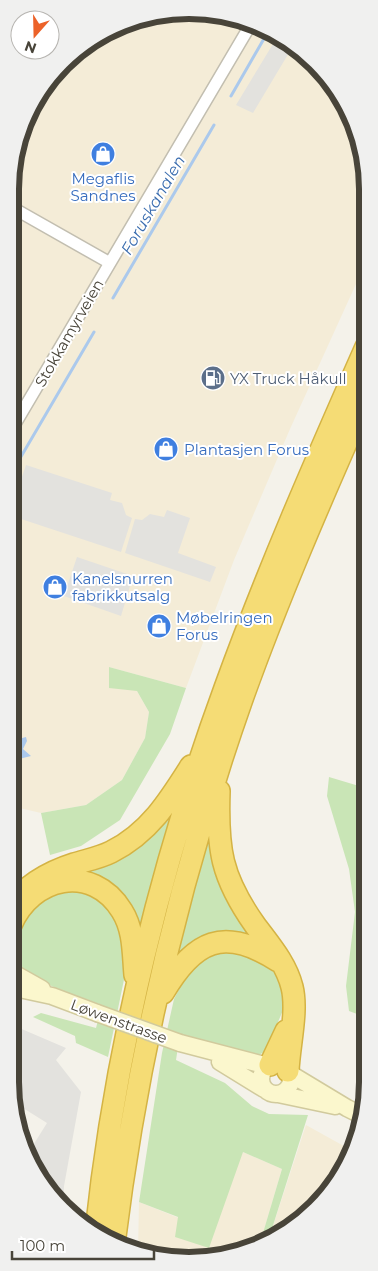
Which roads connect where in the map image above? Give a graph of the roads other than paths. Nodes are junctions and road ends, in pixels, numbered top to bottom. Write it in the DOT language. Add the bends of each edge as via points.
graph roads {
  1 [pos="248,30"];
  2 [pos="19,211"];
  3 [pos="110,263"];
  4 [pos="359,363"];
  5 [pos="359,414"];
  6 [pos="19,417"];
  7 [pos="206,743"];
  8 [pos="221,762"];
  9 [pos="19,898"];
  10 [pos="19,911"];
  11 [pos="281,963"];
  12 [pos="19,976"];
  13 [pos="19,989"];
  14 [pos="137,995"];
  15 [pos="52,996"];
  16 [pos="154,1008"];
  17 [pos="183,1044"];
  18 [pos="279,1069"];
  19 [pos="271,1091"];
  20 [pos="347,1108"];
  21 [pos="356,1112"];
  22 [pos="97,1225"];
  23 [pos="115,1235"];
  1 -- 3 [label="street, Stokkamyrveien"];
  2 -- 3 [label="street, Stokkamyrveien"];
  3 -- 6 [label="street, Stokkamyrveien"];
  4 -- 7 [label="highway" via="267,578"];
  5 -- 8 [label="highway" via="272,618"];
  7 -- 9 [label="highway" via="163,810 144,830 111,852 54,872 32,884"];
  7 -- 14 [label="highway" via="162,892"];
  8 -- 11 [label="highway" via="219,843 225,871 236,896"];
  8 -- 16 [label="highway" via="183,889"];
  10 -- 14 [label="highway" via="25,901 42,887 57,882 72,881 98,888 116,903 129,926"];
  11 -- 16 [label="highway" via="245,943 212,944 185,961"];
  11 -- 18 [label="highway" via="290,979 293,994 292,1020"];
  12 -- 15 [label="main road, Løwenstrasse"];
  13 -- 15 [label="main road, Løwenstrasse"];
  14 -- 22 [label="highway" via="116,1097"];
  15 -- 17 [label="main road, Løwenstrasse, bridge"];
  16 -- 23 [label="highway" via="131,1127"];
  17 -- 18 [label="main road, Løwenstrasse"];
  17 -- 19 [label="main road, Løwenstrasse"];
  18 -- 19 [label="main road" via="261,1077"];
  18 -- 19 [label="main road" via="289,1086"];
  18 -- 20 [label="main road, Løwenstrasse"];
  19 -- 20 [label="main road, Løwenstrasse"];
  20 -- 21 [label="main road, Løwenstrasse"];
}
